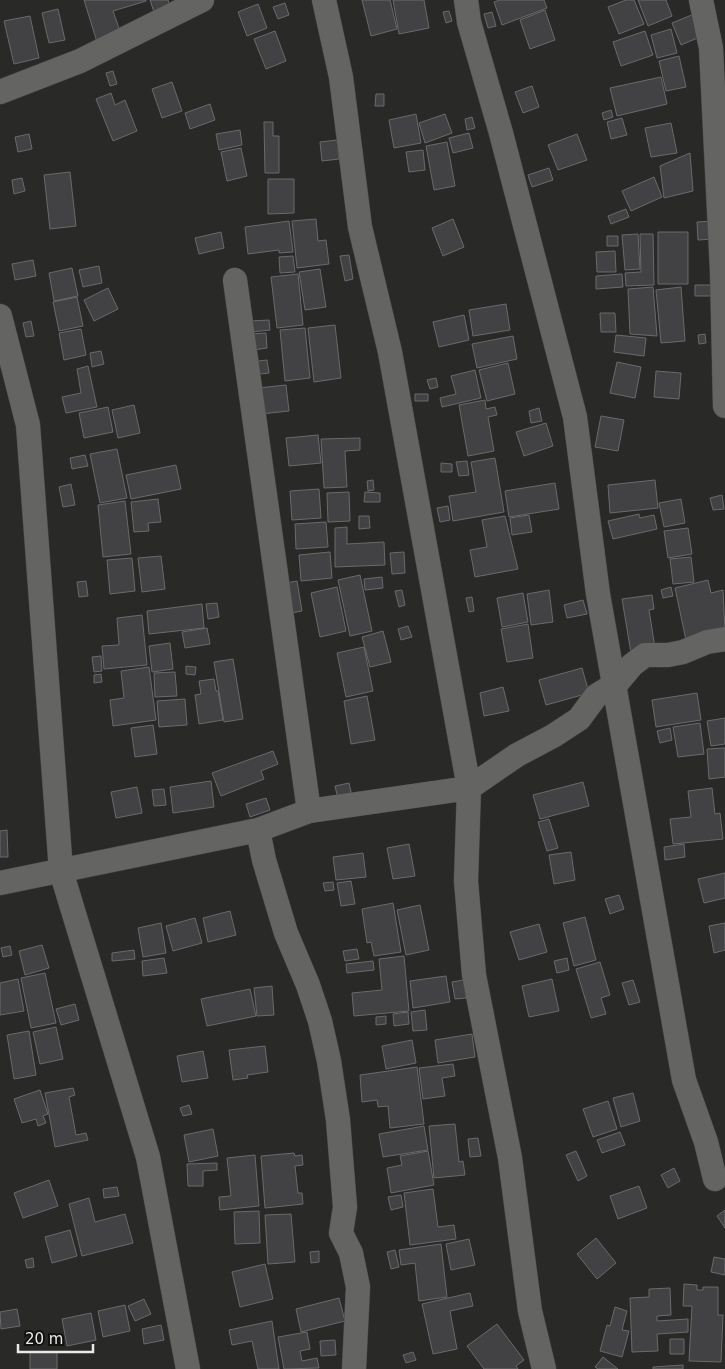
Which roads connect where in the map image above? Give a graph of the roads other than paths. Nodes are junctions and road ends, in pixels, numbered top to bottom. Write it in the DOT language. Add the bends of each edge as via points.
graph roads {
  1 [pos="202,0"];
  2 [pos="324,0"];
  3 [pos="466,0"];
  4 [pos="701,0"];
  5 [pos="0,92"];
  6 [pos="720,121"];
  7 [pos="235,280"];
  8 [pos="0,316"];
  9 [pos="725,406"];
  10 [pos="725,639"];
  11 [pos="614,686"];
  12 [pos="468,788"];
  13 [pos="309,811"];
  14 [pos="258,830"];
  15 [pos="61,871"];
  16 [pos="0,883"];
  17 [pos="715,1179"];
  18 [pos="188,1369"];
  19 [pos="354,1369"];
  20 [pos="544,1369"];
  1 -- 5 [label="street" via="80,61"];
  2 -- 12 [label="street" via="341,77 360,227 390,352"];
  3 -- 11 [label="street" via="469,22 502,133 575,417 598,594"];
  4 -- 6 [label="street" via="712,48"];
  6 -- 9 [label="street"];
  7 -- 13 [label="street"];
  8 -- 15 [label="street" via="28,425"];
  10 -- 11 [label="street" via="675,654 645,655 632,664"];
  11 -- 12 [label="street" via="596,696 579,719"];
  11 -- 17 [label="street" via="684,1080"];
  12 -- 13 [label="street"];
  12 -- 20 [label="street" via="466,881 474,975 510,1158 530,1311"];
  13 -- 14 [label="street"];
  14 -- 15 [label="street"];
  14 -- 19 [label="street" via="286,933 308,985 329,1061 338,1120 345,1207 341,1233 351,1253 358,1287"];
  15 -- 16 [label="street"];
  15 -- 18 [label="street" via="148,1157"];
}
